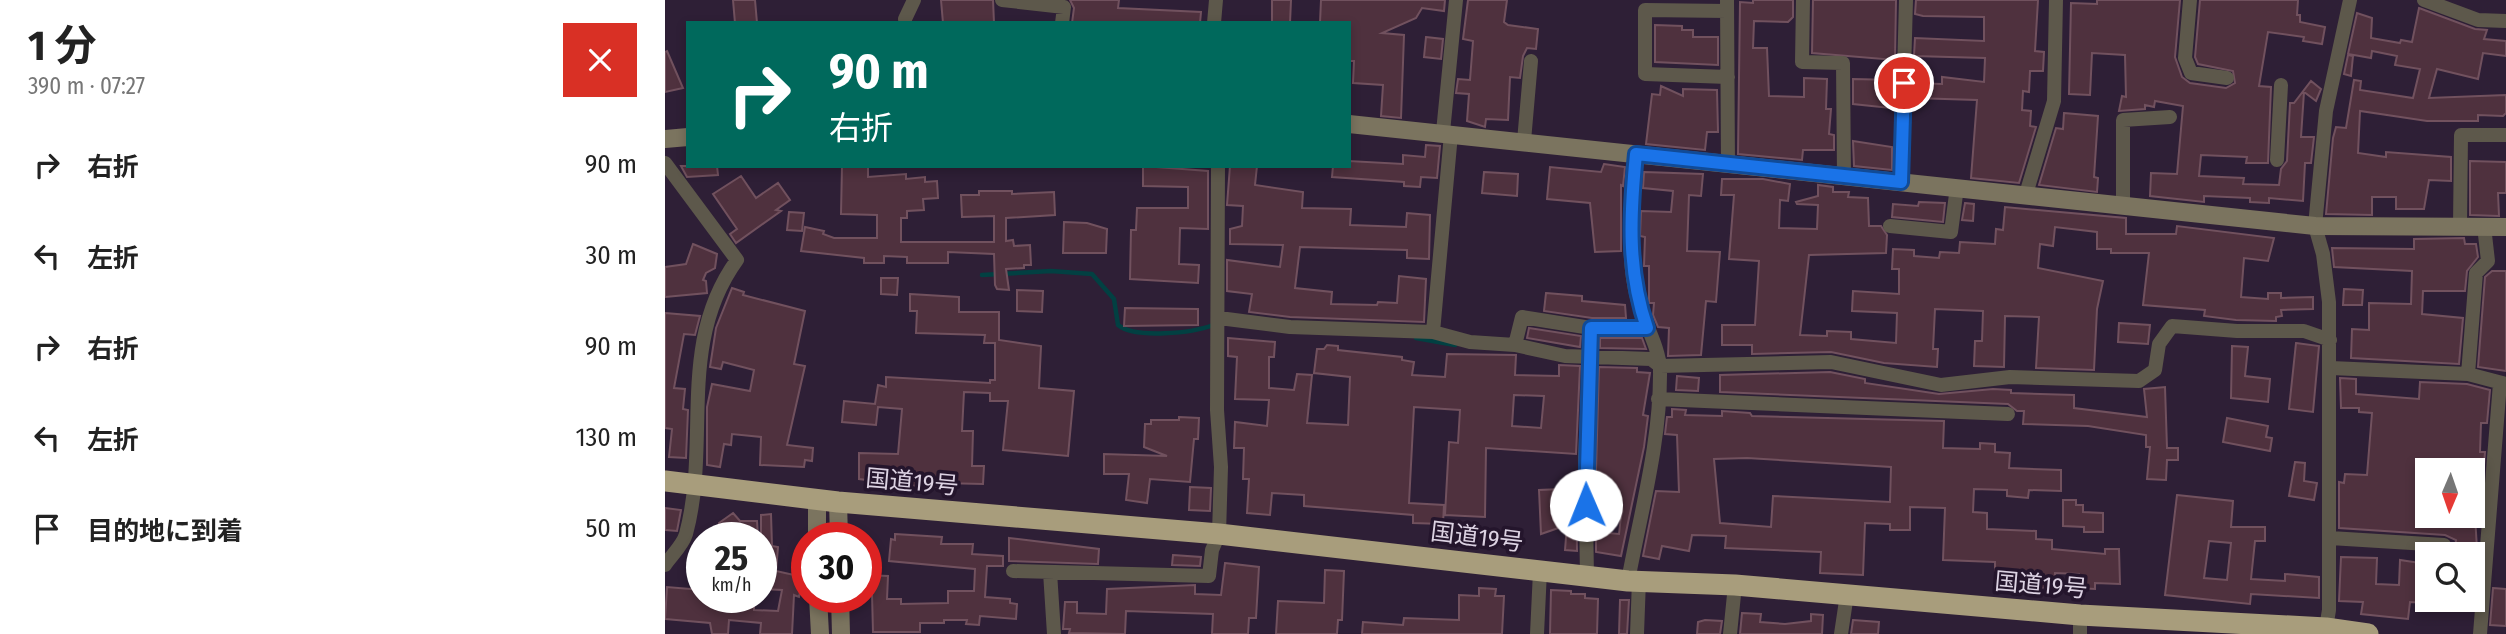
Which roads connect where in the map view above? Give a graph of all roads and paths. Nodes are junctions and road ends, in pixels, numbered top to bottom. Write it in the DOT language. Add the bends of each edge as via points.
graph roads {
  1 [pos="914,0"];
  2 [pos="1002,0"];
  3 [pos="1216,0"];
  4 [pos="1456,0"];
  5 [pos="1803,0"];
  6 [pos="1906,0"];
  7 [pos="2056,0"];
  8 [pos="2190,0"];
  9 [pos="2350,0"];
  10 [pos="2424,0"];
  11 [pos="1727,6"];
  12 [pos="905,19"];
  13 [pos="1062,21"];
  14 [pos="1214,21"];
  15 [pos="2506,21"];
  16 [pos="1531,61"];
  17 [pos="1728,77"];
  18 [pos="2227,78"];
  19 [pos="2281,85"];
  20 [pos="2170,117"];
  21 [pos="1351,124"];
  22 [pos="1447,133"];
  23 [pos="2506,135"];
  24 [pos="686,137"];
  25 [pos="665,139"];
  26 [pos="1524,141"];
  27 [pos="1636,154"];
  28 [pos="2277,160"];
  29 [pos="665,163"];
  30 [pos="1728,165"];
  31 [pos="1218,168"];
  32 [pos="1844,176"];
  33 [pos="1901,182"];
  34 [pos="1957,187"];
  35 [pos="2026,194"];
  36 [pos="2123,204"];
  37 [pos="1890,226"];
  38 [pos="2315,226"];
  39 [pos="2460,226"];
  40 [pos="2484,226"];
  41 [pos="2506,227"];
  42 [pos="1219,318"];
  43 [pos="1591,328"];
  44 [pos="1647,328"];
  45 [pos="1433,332"];
  46 [pos="2330,340"];
  47 [pos="1515,345"];
  48 [pos="1587,357"];
  49 [pos="1660,366"];
  50 [pos="2331,368"];
  51 [pos="2468,374"];
  52 [pos="2503,384"];
  53 [pos="1658,399"];
  54 [pos="2008,414"];
  55 [pos="665,481"];
  56 [pos="692,486"];
  57 [pos="817,500"];
  58 [pos="838,502"];
  59 [pos="817,522"];
  60 [pos="839,522"];
  61 [pos="1219,534"];
  62 [pos="2330,538"];
  63 [pos="2415,543"];
  64 [pos="665,565"];
  65 [pos="1013,571"];
  66 [pos="1540,571"];
  67 [pos="1049,572"];
  68 [pos="1587,576"];
  69 [pos="1634,580"];
  70 [pos="1735,585"];
  71 [pos="1847,594"];
  72 [pos="819,613"];
  73 [pos="840,613"];
  74 [pos="2080,624"];
  75 [pos="2326,631"];
  76 [pos="820,634"];
  77 [pos="841,634"];
  78 [pos="1054,634"];
  79 [pos="1537,634"];
  80 [pos="1637,634"];
  81 [pos="1730,634"];
  82 [pos="1841,634"];
  83 [pos="2368,634"];
  84 [pos="2480,634"];
  1 -- 12 [label="street"];
  2 -- 13 [label="street" via="1064,7"];
  3 -- 14 [label="street"];
  4 -- 22 [label="street"];
  5 -- 32 [label="street" via="1802,62 1843,63"];
  6 -- 33 [label="street"];
  7 -- 35 [label="street" via="2054,101"];
  8 -- 18 [label="street" via="2185,58 2191,73"];
  9 -- 38 [label="street" via="2326,111"];
  10 -- 15 [label="street" via="2478,20"];
  11 -- 17 [label="street"];
  11 -- 17 [label="street" via="1645,10 1645,74"];
  16 -- 26 [label="street"];
  17 -- 30 [label="street"];
  19 -- 28 [label="street"];
  20 -- 36 [label="street" via="2123,120"];
  21 -- 22 [label="street"];
  22 -- 26 [label="street"];
  22 -- 45 [label="street"];
  23 -- 39 [label="street" via="2461,135"];
  24 -- 25 [label="street"];
  26 -- 27 [label="street"];
  27 -- 30 [label="street"];
  27 -- 44 [label="street" via="1631,263"];
  29 -- 56 [label="street" via="737,260 720,284 699,353"];
  30 -- 32 [label="street"];
  31 -- 42 [label="street"];
  32 -- 33 [label="street"];
  33 -- 34 [label="street"];
  34 -- 35 [label="street"];
  34 -- 37 [label="street" via="1951,232"];
  35 -- 36 [label="street"];
  36 -- 38 [label="street"];
  38 -- 39 [label="street"];
  38 -- 46 [label="street" via="2323,254"];
  39 -- 40 [label="street"];
  40 -- 41 [label="street"];
  40 -- 51 [label="street" via="2488,261 2476,273"];
  42 -- 45 [label="street" via="1290,327"];
  42 -- 61 [label="street"];
  43 -- 44 [label="street"];
  43 -- 47 [label="street" via="1522,317"];
  43 -- 48 [label="street"];
  44 -- 49 [label="street"];
  45 -- 47 [label="street" via="1470,342"];
  46 -- 49 [label="street" via="2304,331 2172,326 2159,344 2155,370 2139,381 2010,377 1941,385 1831,362"];
  46 -- 50 [label="street"];
  47 -- 48 [label="street"];
  48 -- 49 [label="street" via="1651,359"];
  48 -- 68 [label="street"];
  49 -- 53 [label="street"];
  50 -- 51 [label="street"];
  50 -- 62 [label="street"];
  51 -- 52 [label="street"];
  52 -- 84 [label="street"];
  53 -- 54 [label="street"];
  53 -- 69 [label="street"];
  55 -- 56 [label="highway, 国道19号"];
  56 -- 57 [label="highway, 国道19号"];
  56 -- 64 [label="street" via="685,537"];
  57 -- 58 [label="highway, 国道19号"];
  57 -- 59 [label="street"];
  58 -- 60 [label="street"];
  58 -- 61 [label="highway, 国道19号"];
  61 -- 66 [label="highway, 国道19号"];
  61 -- 67 [label="street" via="1209,576"];
  62 -- 63 [label="street"];
  62 -- 75 [label="street"];
  65 -- 67 [label="street"];
  66 -- 68 [label="highway, 国道19号"];
  66 -- 79 [label="street"];
  67 -- 78 [label="street"];
  68 -- 69 [label="highway, 国道19号"];
  69 -- 70 [label="highway, 国道19号"];
  69 -- 80 [label="street"];
  70 -- 71 [label="highway, 国道19号"];
  70 -- 81 [label="street"];
  71 -- 74 [label="highway, 国道19号"];
  71 -- 82 [label="street"];
  72 -- 76 [label="street"];
  73 -- 77 [label="street"];
  74 -- 75 [label="highway, 国道19号"];
  75 -- 83 [label="highway, 国道19号"];
}
